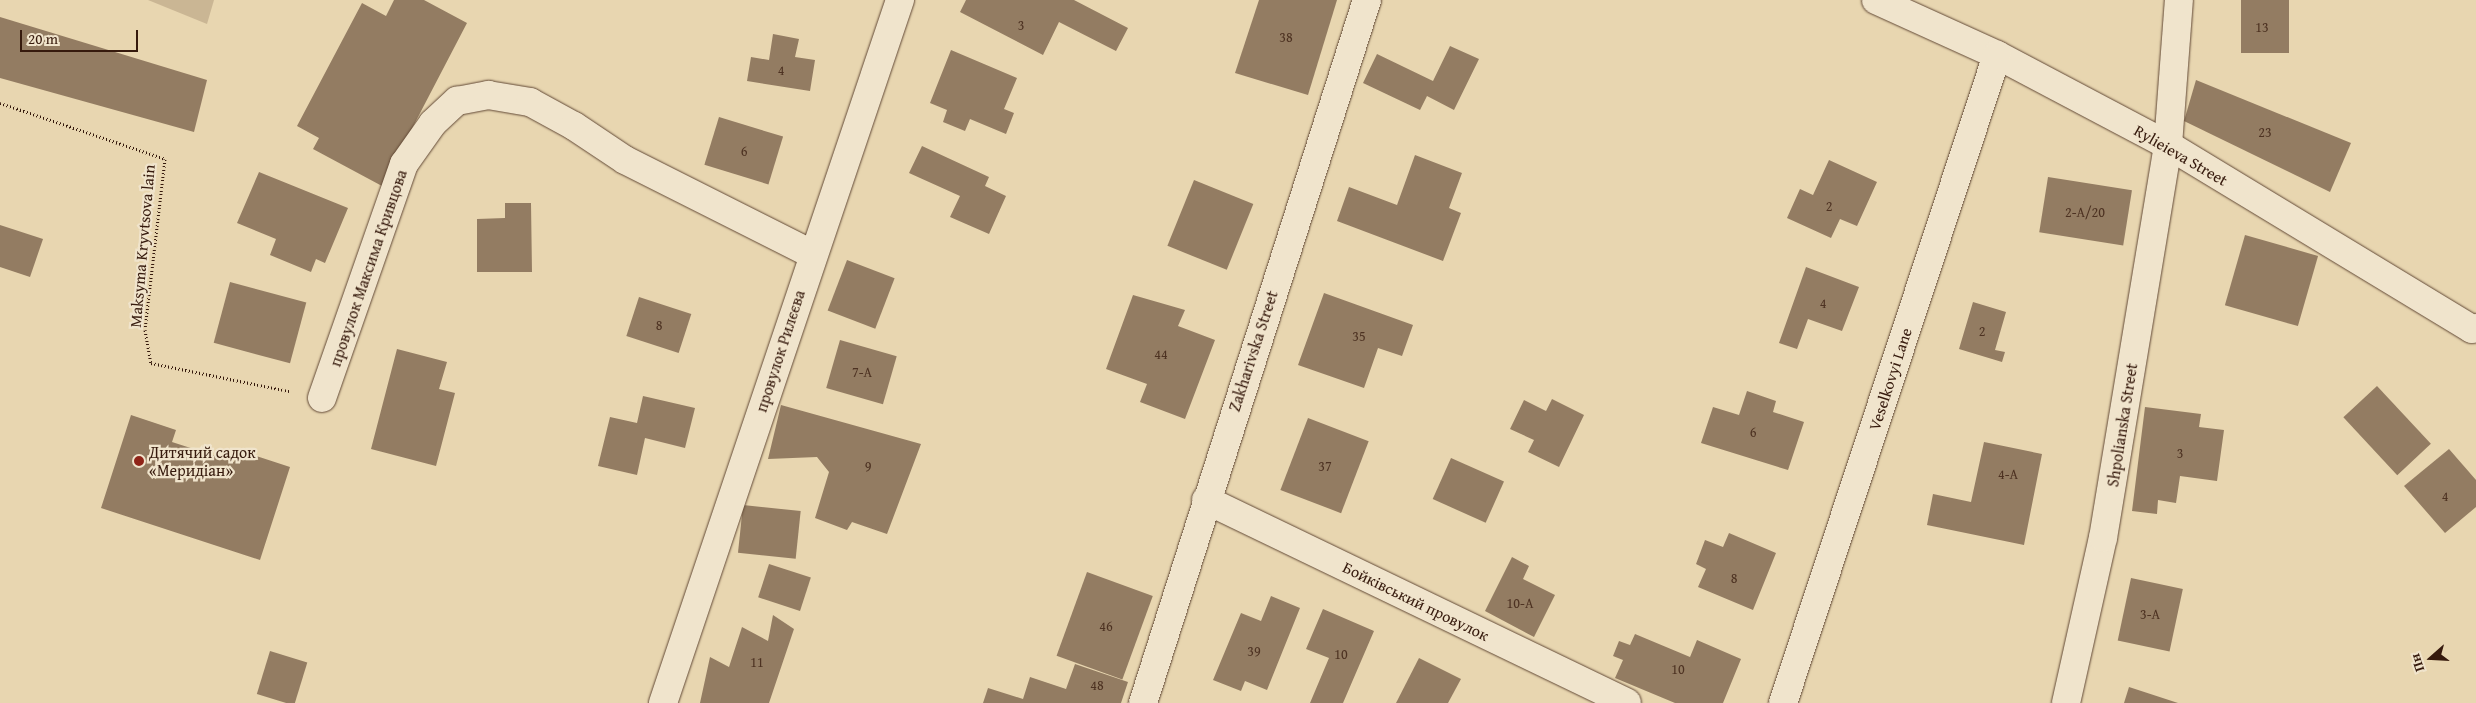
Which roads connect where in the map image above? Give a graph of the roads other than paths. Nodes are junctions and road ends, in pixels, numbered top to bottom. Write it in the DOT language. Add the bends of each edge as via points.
graph roads {
  1 [pos="900,0"];
  2 [pos="1367,0"];
  3 [pos="1876,0"];
  4 [pos="2179,0"];
  5 [pos="1996,55"];
  6 [pos="2168,145"];
  7 [pos="812,254"];
  8 [pos="2475,334"];
  9 [pos="322,398"];
  10 [pos="1206,500"];
  11 [pos="663,703"];
  12 [pos="1144,703"];
  13 [pos="1627,703"];
  14 [pos="1783,703"];
  15 [pos="2066,703"];
  1 -- 7 [label="street, провулок Рилєєва"];
  2 -- 10 [label="street, Zakharivska Street"];
  3 -- 5 [label="street, Rylieieva Street"];
  4 -- 6 [label="street, Shpolianska Street"];
  5 -- 6 [label="street, Rylieieva Street"];
  5 -- 14 [label="street, Veselkovyi Lane"];
  6 -- 8 [label="street, Rylieieva Street"];
  6 -- 15 [label="street, Shpolianska Street" via="2103,538"];
  7 -- 9 [label="street, провулок Максима Кривцова" via="625,160 530,102 488,95 457,101 433,123 404,164"];
  7 -- 11 [label="street, провулок Рилєєва"];
  10 -- 12 [label="street, Zakharivska Street"];
  10 -- 13 [label="street, Бойківський провулок"];
}
